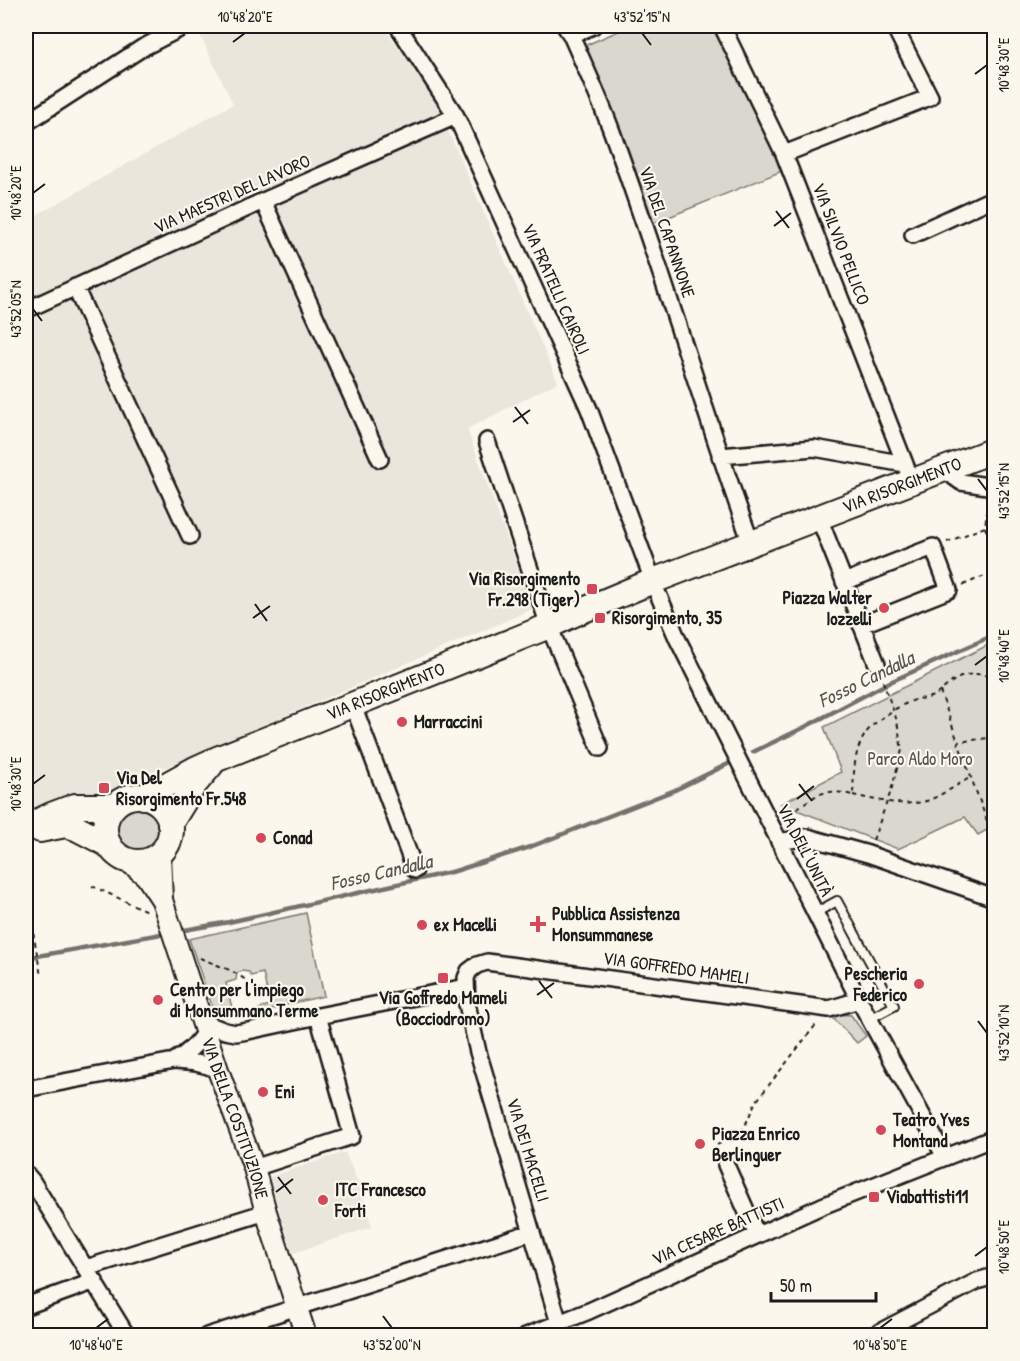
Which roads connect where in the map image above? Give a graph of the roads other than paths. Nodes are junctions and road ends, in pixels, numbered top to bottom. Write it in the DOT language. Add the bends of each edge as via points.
graph roads {
  1 [pos="180,26"];
  2 [pos="398,26"];
  3 [pos="593,26"];
  4 [pos="722,26"];
  5 [pos="894,26"];
  6 [pos="568,30"];
  7 [pos="456,116"];
  8 [pos="26,123"];
  9 [pos="784,154"];
  10 [pos="994,198"];
  11 [pos="263,201"];
  12 [pos="913,235"];
  13 [pos="75,287"];
  14 [pos="26,310"];
  15 [pos="487,441"];
  16 [pos="994,450"];
  17 [pos="720,456"];
  18 [pos="380,459"];
  19 [pos="949,468"];
  20 [pos="909,473"];
  21 [pos="992,487"];
  22 [pos="807,522"];
  23 [pos="190,536"];
  24 [pos="751,543"];
  25 [pos="844,582"];
  26 [pos="656,588"];
  27 [pos="558,623"];
  28 [pos="861,625"];
  29 [pos="877,664"];
  30 [pos="353,705"];
  31 [pos="600,748"];
  32 [pos="217,759"];
  33 [pos="144,797"];
  34 [pos="114,806"];
  35 [pos="170,824"];
  36 [pos="26,827"];
  37 [pos="26,833"];
  38 [pos="779,842"];
  39 [pos="109,845"];
  40 [pos="160,854"];
  41 [pos="128,861"];
  42 [pos="415,870"];
  43 [pos="994,898"];
  44 [pos="162,900"];
  45 [pos="814,913"];
  46 [pos="466,987"];
  47 [pos="859,1000"];
  48 [pos="318,1016"];
  49 [pos="869,1019"];
  50 [pos="208,1028"];
  51 [pos="174,1061"];
  52 [pos="218,1070"];
  53 [pos="26,1089"];
  54 [pos="238,1124"];
  55 [pos="994,1138"];
  56 [pos="945,1157"];
  57 [pos="726,1165"];
  58 [pos="254,1168"];
  59 [pos="26,1174"];
  60 [pos="266,1212"];
  61 [pos="532,1232"];
  62 [pos="757,1235"];
  63 [pos="86,1268"];
  64 [pos="994,1276"];
  65 [pos="95,1281"];
  66 [pos="26,1306"];
  67 [pos="297,1307"];
  68 [pos="559,1323"];
  69 [pos="127,1335"];
  70 [pos="207,1335"];
  71 [pos="306,1335"];
  72 [pos="526,1335"];
  73 [pos="872,1335"];
  1 -- 8 [label="street"];
  2 -- 7 [label="street, VIA FRATELLI CAIROLI"];
  3 -- 6 [label="street"];
  4 -- 9 [label="street, VIA SILVIO PELLICO"];
  5 -- 9 [label="street" via="930,97"];
  6 -- 17 [label="street, VIA DEL CAPANNONE" via="611,129"];
  7 -- 11 [label="street, VIA MAESTRI DEL LAVORO"];
  7 -- 26 [label="street, VIA FRATELLI CAIROLI" via="589,409"];
  9 -- 20 [label="street, VIA SILVIO PELLICO"];
  10 -- 12 [label="street"];
  11 -- 13 [label="street, VIA MAESTRI DEL LAVORO"];
  11 -- 18 [label="street"];
  13 -- 14 [label="street, VIA MAESTRI DEL LAVORO"];
  13 -- 23 [label="street"];
  15 -- 27 [label="street"];
  16 -- 19 [label="main road, VIA RISORGIMENTO"];
  17 -- 20 [label="street" via="814,448"];
  17 -- 24 [label="street, VIA DEL CAPANNONE"];
  19 -- 20 [label="main road, VIA RISORGIMENTO"];
  19 -- 21 [label="street" via="961,482"];
  20 -- 22 [label="main road, VIA RISORGIMENTO"];
  22 -- 24 [label="main road, VIA RISORGIMENTO"];
  22 -- 25 [label="street"];
  22 -- 26 [label="main road"];
  24 -- 26 [label="main road, VIA RISORGIMENTO"];
  25 -- 28 [label="street"];
  25 -- 28 [label="street" via="933,547 949,590"];
  26 -- 27 [label="main road, VIA RISORGIMENTO"];
  26 -- 38 [label="street, VIA DELL'UNITÀ"];
  27 -- 30 [label="main road, VIA RISORGIMENTO"];
  27 -- 31 [label="street"];
  28 -- 29 [label="street"];
  30 -- 32 [label="main road, VIA RISORGIMENTO"];
  30 -- 42 [label="street"];
  32 -- 33 [label="main road, VIA RISORGIMENTO"];
  32 -- 35 [label="main road, VIA RISORGIMENTO" via="194,785"];
  33 -- 34 [label="main road, VIA RISORGIMENTO" via="128,798"];
  33 -- 35 [label="main road" via="164,809"];
  34 -- 36 [label="main road, VIA RISORGIMENTO" via="75,806"];
  34 -- 39 [label="main road" via="105,825"];
  35 -- 40 [label="main road, VIA RISORGIMENTO" via="169,840"];
  37 -- 39 [label="main road" via="66,825"];
  38 -- 43 [label="street" via="807,837"];
  38 -- 45 [label="street, VIA DELL'UNITÀ"];
  39 -- 41 [label="main road"];
  40 -- 41 [label="main road" via="150,860"];
  40 -- 44 [label="street, VIA DELLA COSTITUZIONE"];
  41 -- 44 [label="street, VIA DELLA COSTITUZIONE" via="146,876"];
  44 -- 50 [label="street, VIA DELLA COSTITUZIONE"];
  45 -- 47 [label="street, VIA DELL'UNITÀ"];
  45 -- 49 [label="lane" via="837,901 894,1005"];
  46 -- 47 [label="street, VIA GOFFREDO MAMELI" via="469,971 487,962 829,1009"];
  46 -- 48 [label="street"];
  46 -- 61 [label="street, VIA DEI MACELLI" via="478,1052"];
  47 -- 49 [label="street, VIA DELL'UNITÀ"];
  48 -- 50 [label="street" via="236,1033"];
  48 -- 58 [label="street" via="352,1136"];
  49 -- 56 [label="street, VIA DELL'UNITÀ"];
  50 -- 51 [label="street" via="187,1053"];
  50 -- 52 [label="street, VIA DELLA COSTITUZIONE"];
  50 -- 54 [label="street" via="216,1037 239,1106"];
  51 -- 52 [label="street" via="209,1065"];
  51 -- 53 [label="street"];
  52 -- 54 [label="street, VIA DELLA COSTITUZIONE"];
  54 -- 58 [label="street, VIA DELLA COSTITUZIONE"];
  55 -- 56 [label="street, VIA CESARE BATTISTI"];
  56 -- 62 [label="street, VIA CESARE BATTISTI"];
  57 -- 62 [label="street"];
  58 -- 60 [label="street, VIA DELLA COSTITUZIONE"];
  59 -- 63 [label="street"];
  60 -- 63 [label="street"];
  60 -- 67 [label="street, VIA DELLA COSTITUZIONE"];
  61 -- 67 [label="street"];
  61 -- 68 [label="street, VIA DEI MACELLI"];
  62 -- 68 [label="street, VIA CESARE BATTISTI"];
  63 -- 65 [label="street"];
  64 -- 73 [label="street"];
  65 -- 66 [label="street"];
  65 -- 69 [label="street"];
  67 -- 70 [label="street"];
  67 -- 71 [label="street, VIA DELLA COSTITUZIONE"];
  68 -- 72 [label="street, VIA CESARE BATTISTI"];
}
